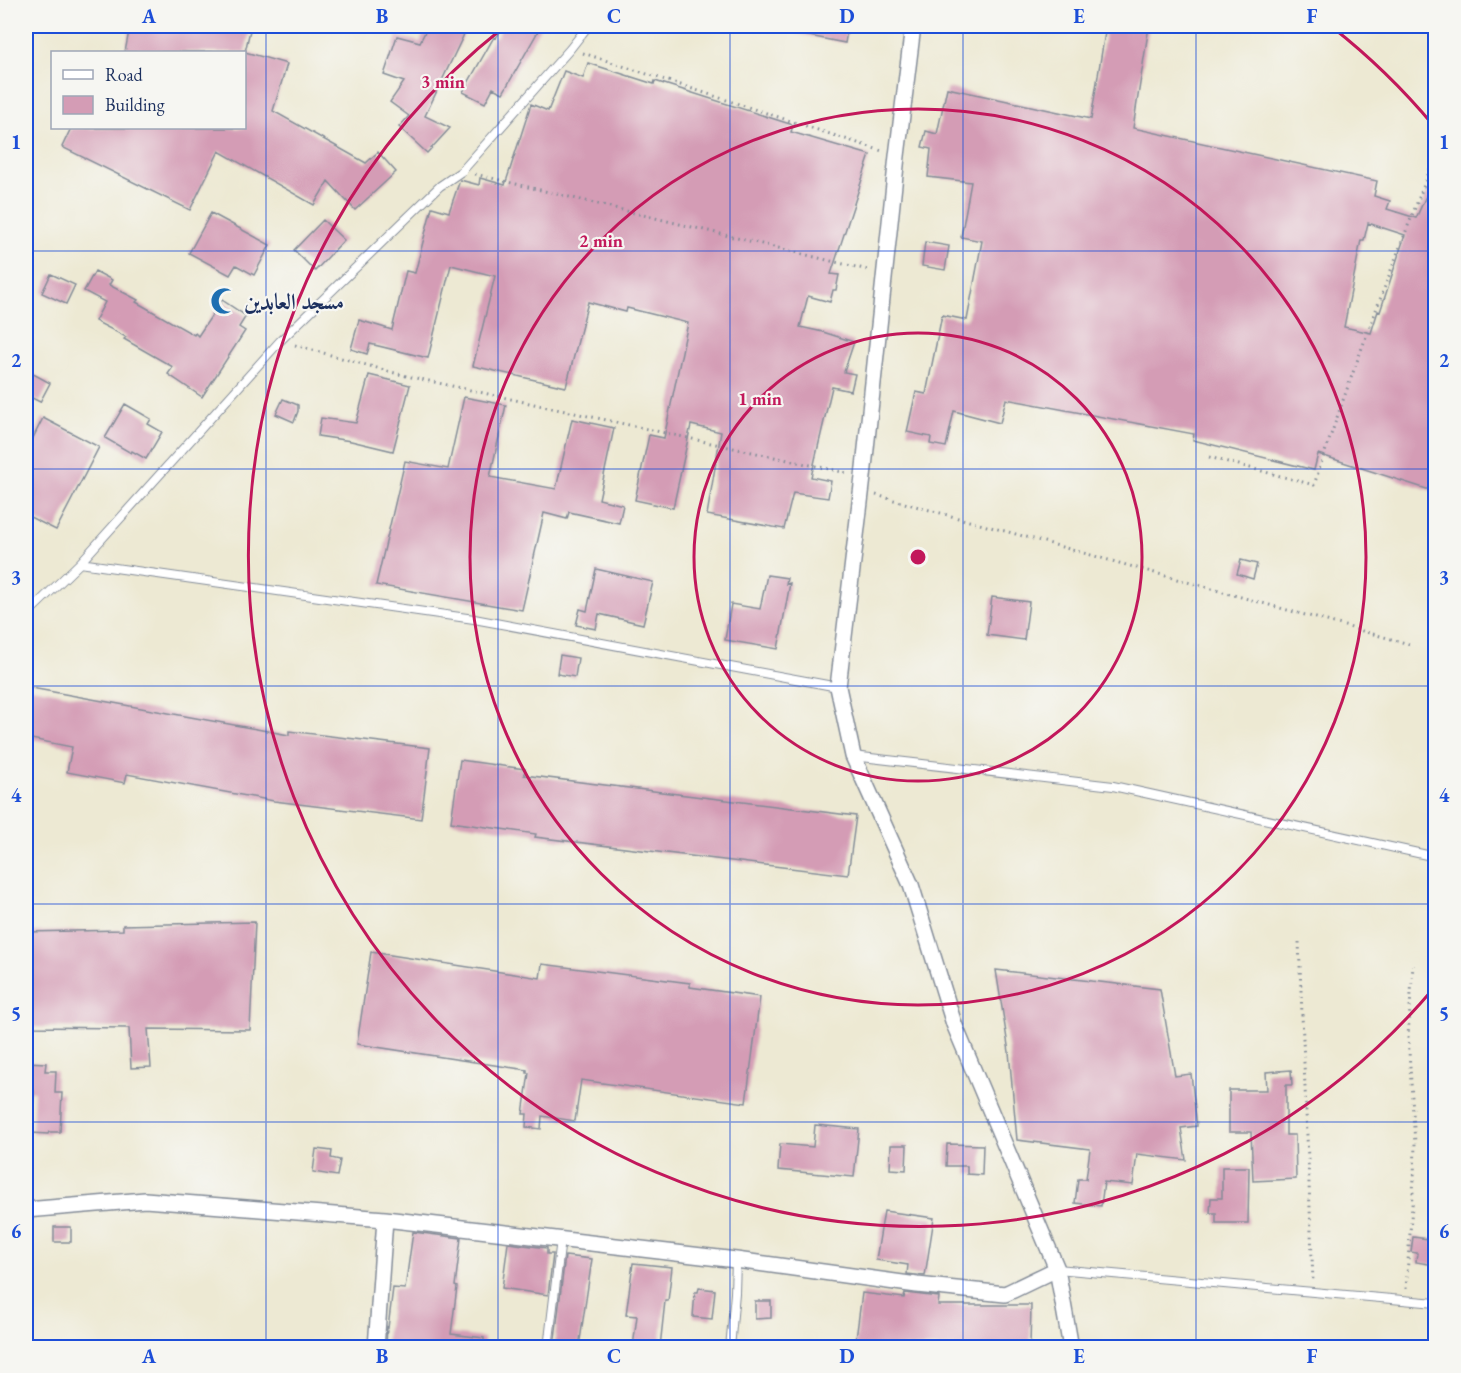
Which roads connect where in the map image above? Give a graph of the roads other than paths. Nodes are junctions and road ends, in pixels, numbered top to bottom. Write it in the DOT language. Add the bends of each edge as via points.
graph roads {
  1 [pos="588,26"];
  2 [pos="912,26"];
  3 [pos="80,564"];
  4 [pos="26,615"];
  5 [pos="837,687"];
  6 [pos="853,756"];
  7 [pos="1436,857"];
  8 [pos="26,1210"];
  9 [pos="385,1219"];
  10 [pos="561,1239"];
  11 [pos="736,1260"];
  12 [pos="1057,1269"];
  13 [pos="1436,1303"];
  14 [pos="376,1347"];
  15 [pos="548,1347"];
  16 [pos="730,1347"];
  17 [pos="1071,1347"];
  1 -- 3 [label="lane" via="462,171 440,186 280,341"];
  2 -- 5 [label="street"];
  3 -- 4 [label="lane"];
  3 -- 5 [label="lane" via="474,619"];
  5 -- 6 [label="street"];
  6 -- 7 [label="lane" via="1113,786"];
  6 -- 12 [label="street" via="911,885 954,1024"];
  8 -- 9 [label="street" via="146,1200"];
  9 -- 10 [label="street"];
  9 -- 14 [label="street"];
  10 -- 11 [label="street"];
  10 -- 15 [label="lane"];
  11 -- 12 [label="street" via="1005,1294"];
  11 -- 16 [label="lane"];
  12 -- 13 [label="lane"];
  12 -- 17 [label="street"];
}
